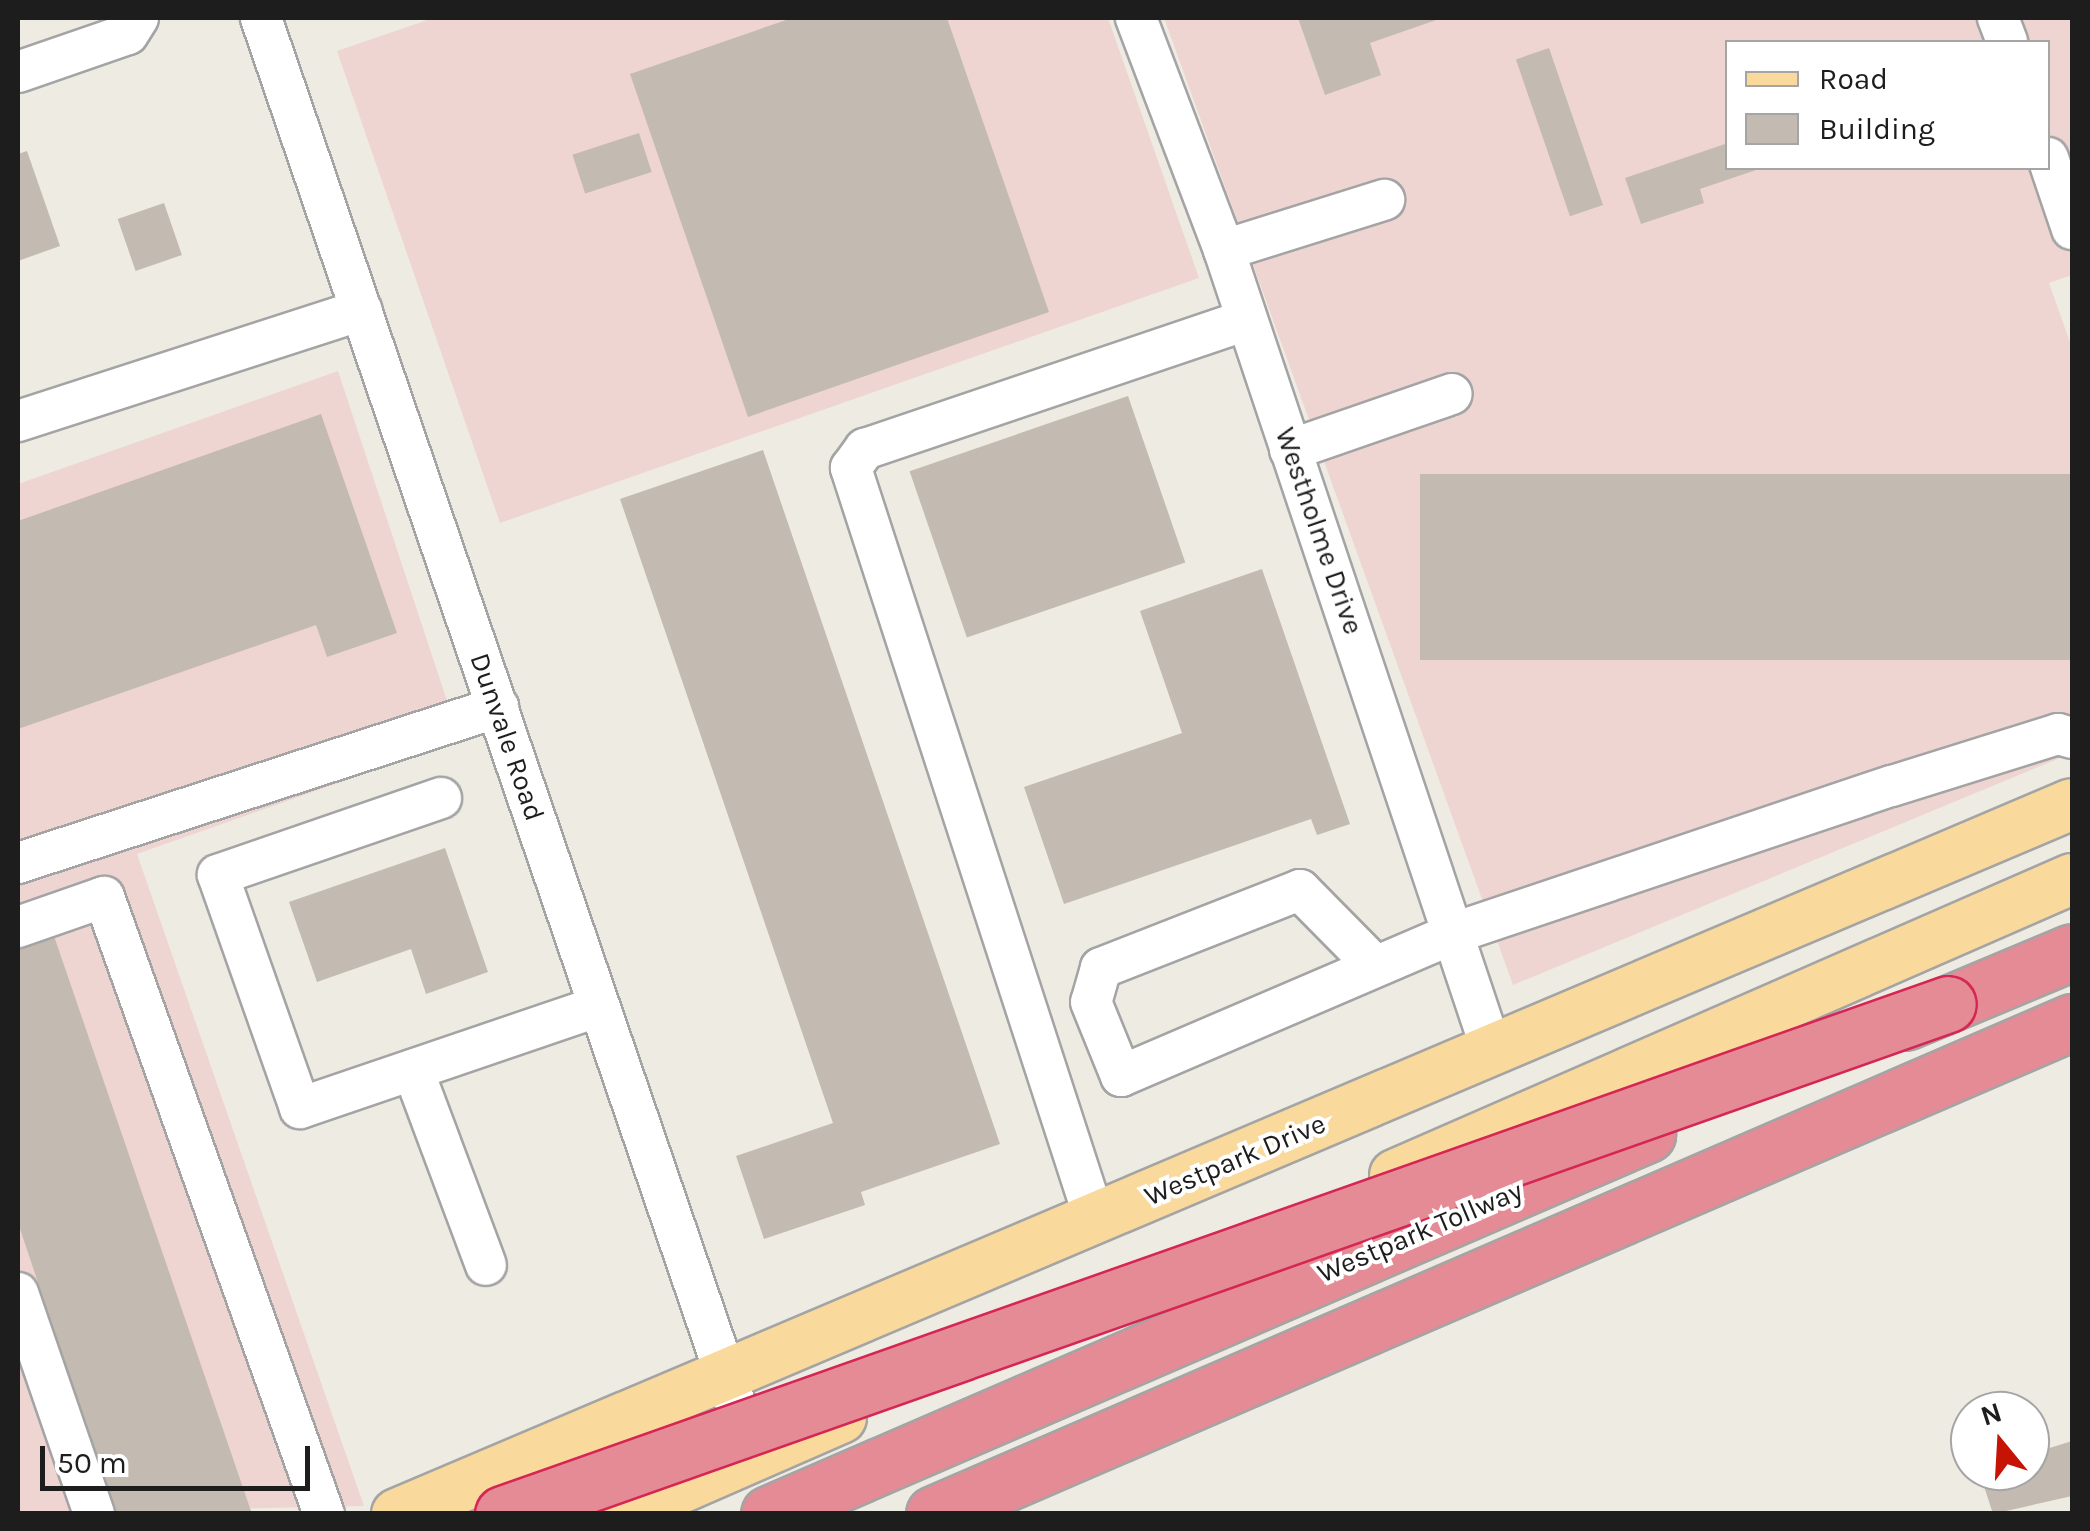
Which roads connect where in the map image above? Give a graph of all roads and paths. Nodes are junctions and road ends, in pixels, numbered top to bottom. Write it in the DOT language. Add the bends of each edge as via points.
graph roads {
  1 [pos="138,18"];
  2 [pos="262,18"];
  3 [pos="1136,18"];
  4 [pos="18,72"];
  5 [pos="2050,164"];
  6 [pos="1384,200"];
  7 [pos="2072,230"];
  8 [pos="1224,250"];
  9 [pos="361,310"];
  10 [pos="1246,320"];
  11 [pos="1452,394"];
  12 [pos="18,422"];
  13 [pos="1290,450"];
  14 [pos="498,707"];
  15 [pos="2072,738"];
  16 [pos="441,798"];
  17 [pos="2072,804"];
  18 [pos="18,863"];
  19 [pos="2072,878"];
  20 [pos="18,926"];
  21 [pos="1454,933"];
  22 [pos="2072,952"];
  23 [pos="1374,964"];
  24 [pos="1948,1004"];
  25 [pos="597,1007"];
  26 [pos="2072,1022"];
  27 [pos="1491,1048"];
  28 [pos="413,1070"];
  29 [pos="1095,1220"];
  30 [pos="486,1264"];
  31 [pos="18,1293"];
  32 [pos="728,1380"];
  33 [pos="754,1457"];
  34 [pos="94,1514"];
  35 [pos="324,1514"];
  36 [pos="397,1514"];
  37 [pos="503,1514"];
  38 [pos="621,1514"];
  39 [pos="769,1514"];
  40 [pos="934,1514"];
  1 -- 4 [label="street" via="128,34"];
  2 -- 9 [label="street, Dunvale Road"];
  3 -- 8 [label="street, Westholme Drive"];
  5 -- 7 [label="street"];
  6 -- 8 [label="street"];
  8 -- 10 [label="street, Westholme Drive"];
  9 -- 12 [label="street"];
  9 -- 14 [label="street, Dunvale Road"];
  10 -- 13 [label="street, Westholme Drive"];
  10 -- 29 [label="street" via="865,449 851,468"];
  11 -- 13 [label="street"];
  13 -- 21 [label="street, Westholme Drive"];
  14 -- 18 [label="street"];
  14 -- 25 [label="street, Dunvale Road"];
  15 -- 21 [label="street" via="2058,734 1892,786"];
  16 -- 28 [label="street" via="218,875 300,1108"];
  17 -- 27 [label="main road, Westpark Drive"];
  19 -- 33 [label="main road"];
  20 -- 35 [label="street" via="104,897"];
  21 -- 23 [label="street"];
  21 -- 27 [label="street, Westholme Drive"];
  22 -- 24 [label="highway, Westpark Tollway"];
  23 -- 23 [label="street" via="1121,1076 1091,1002 1101,968 1300,890"];
  24 -- 37 [label="highway, bridge"];
  24 -- 39 [label="highway, Westpark Tollway, bridge"];
  25 -- 28 [label="street"];
  25 -- 32 [label="street, Dunvale Road"];
  26 -- 40 [label="highway"];
  27 -- 29 [label="main road, Westpark Drive"];
  28 -- 30 [label="street"];
  29 -- 32 [label="main road, Westpark Drive"];
  31 -- 34 [label="street"];
  32 -- 33 [label="street, Dunvale Road"];
  32 -- 36 [label="main road, Westpark Drive"];
  33 -- 38 [label="main road"];
}
